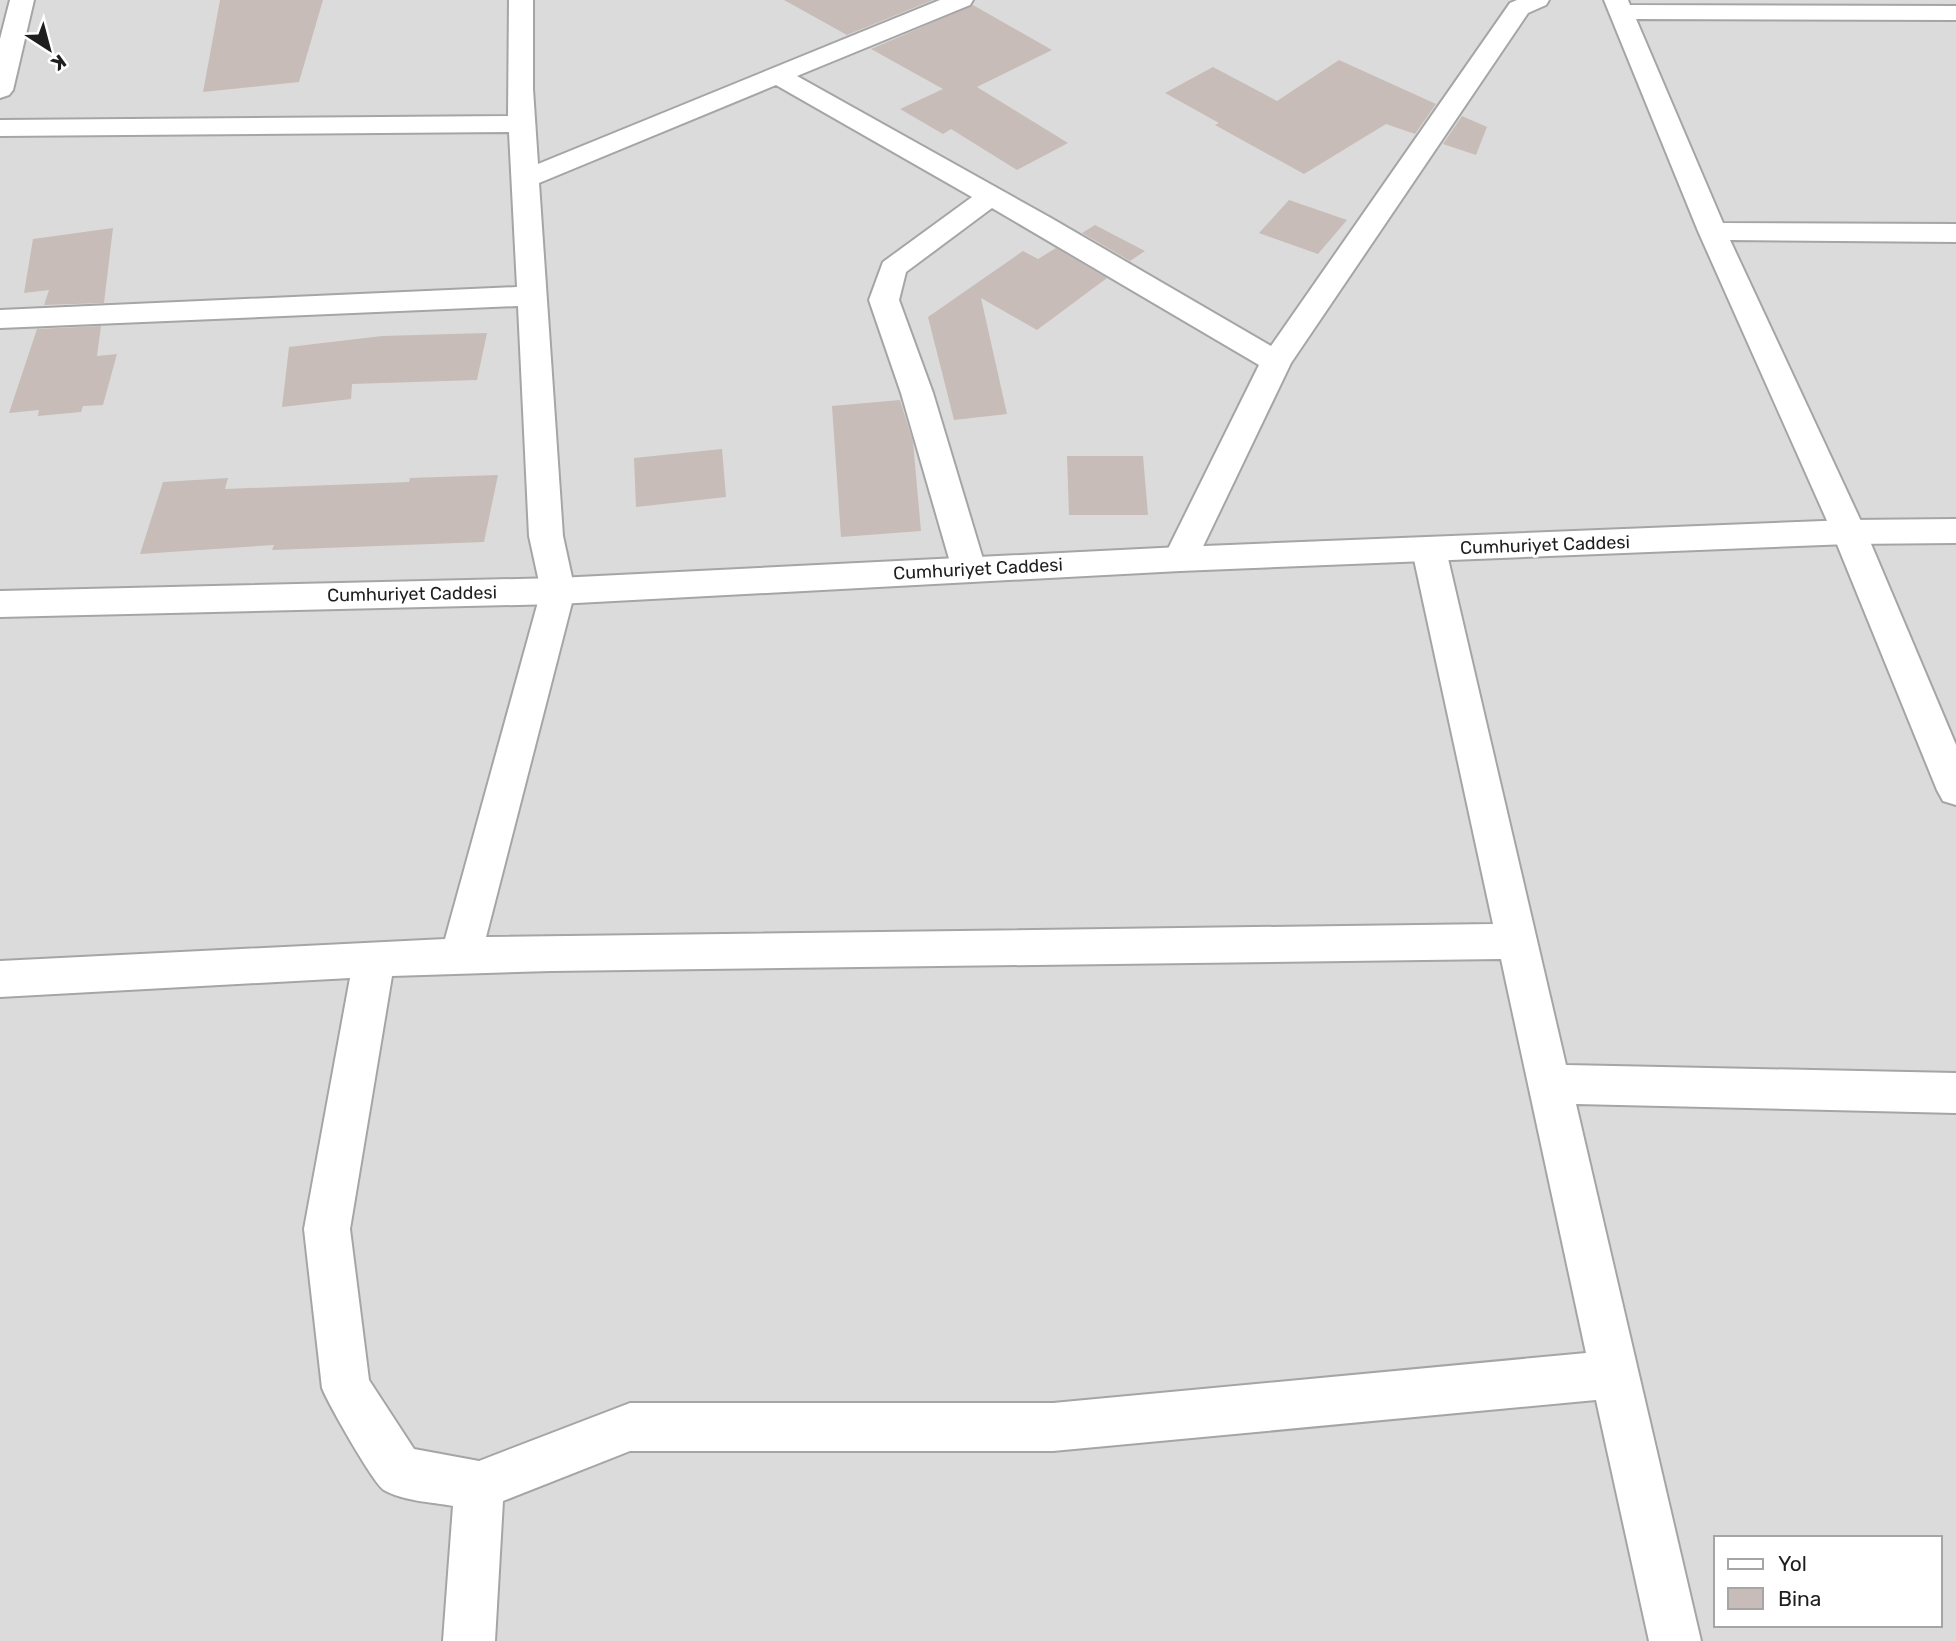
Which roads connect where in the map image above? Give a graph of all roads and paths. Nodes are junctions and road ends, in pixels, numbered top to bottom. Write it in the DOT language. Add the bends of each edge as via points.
graph roads {
  1 [pos="22,0"];
  2 [pos="522,0"];
  3 [pos="961,0"];
  4 [pos="1519,3"];
  5 [pos="1618,6"];
  6 [pos="1956,13"];
  7 [pos="6,38"];
  8 [pos="776,75"];
  9 [pos="0,90"];
  10 [pos="522,124"];
  11 [pos="0,128"];
  12 [pos="525,179"];
  13 [pos="991,196"];
  14 [pos="1712,231"];
  15 [pos="1956,233"];
  16 [pos="532,296"];
  17 [pos="0,318"];
  18 [pos="1276,362"];
  19 [pos="1956,531"];
  20 [pos="1849,532"];
  21 [pos="1429,550"];
  22 [pos="1180,559"];
  23 [pos="970,569"];
  24 [pos="558,591"];
  25 [pos="0,604"];
  26 [pos="1956,790"];
  27 [pos="1517,941"];
  28 [pos="461,956"];
  29 [pos="374,959"];
  30 [pos="0,979"];
  31 [pos="1549,1084"];
  32 [pos="1956,1093"];
  33 [pos="1615,1374"];
  34 [pos="479,1486"];
  35 [pos="469,1641"];
  36 [pos="1675,1641"];
  1 -- 7 [label="street"];
  2 -- 10 [label="street"];
  3 -- 8 [label="street"];
  4 -- 18 [label="street"];
  5 -- 6 [label="street"];
  5 -- 14 [label="street"];
  7 -- 9 [label="street"];
  8 -- 12 [label="street"];
  8 -- 13 [label="street"];
  10 -- 11 [label="street"];
  10 -- 12 [label="street"];
  12 -- 16 [label="street"];
  13 -- 18 [label="street"];
  13 -- 23 [label="street" via="893,268 884,300"];
  14 -- 15 [label="street"];
  14 -- 20 [label="street"];
  16 -- 17 [label="street"];
  16 -- 24 [label="street" via="546,536"];
  18 -- 22 [label="street"];
  19 -- 20 [label="street, Cumhuriyet Caddesi"];
  20 -- 21 [label="street, Cumhuriyet Caddesi"];
  20 -- 26 [label="street"];
  21 -- 22 [label="street, Cumhuriyet Caddesi"];
  21 -- 27 [label="street"];
  22 -- 23 [label="street, Cumhuriyet Caddesi"];
  23 -- 24 [label="street, Cumhuriyet Caddesi"];
  24 -- 25 [label="street, Cumhuriyet Caddesi"];
  24 -- 28 [label="street"];
  27 -- 28 [label="street"];
  27 -- 31 [label="street"];
  28 -- 29 [label="street"];
  29 -- 30 [label="street"];
  29 -- 34 [label="street" via="327,1229 346,1388 399,1471"];
  31 -- 32 [label="street"];
  31 -- 33 [label="street"];
  33 -- 34 [label="street" via="1053,1427 630,1427"];
  33 -- 36 [label="street"];
  34 -- 35 [label="street"];
}
